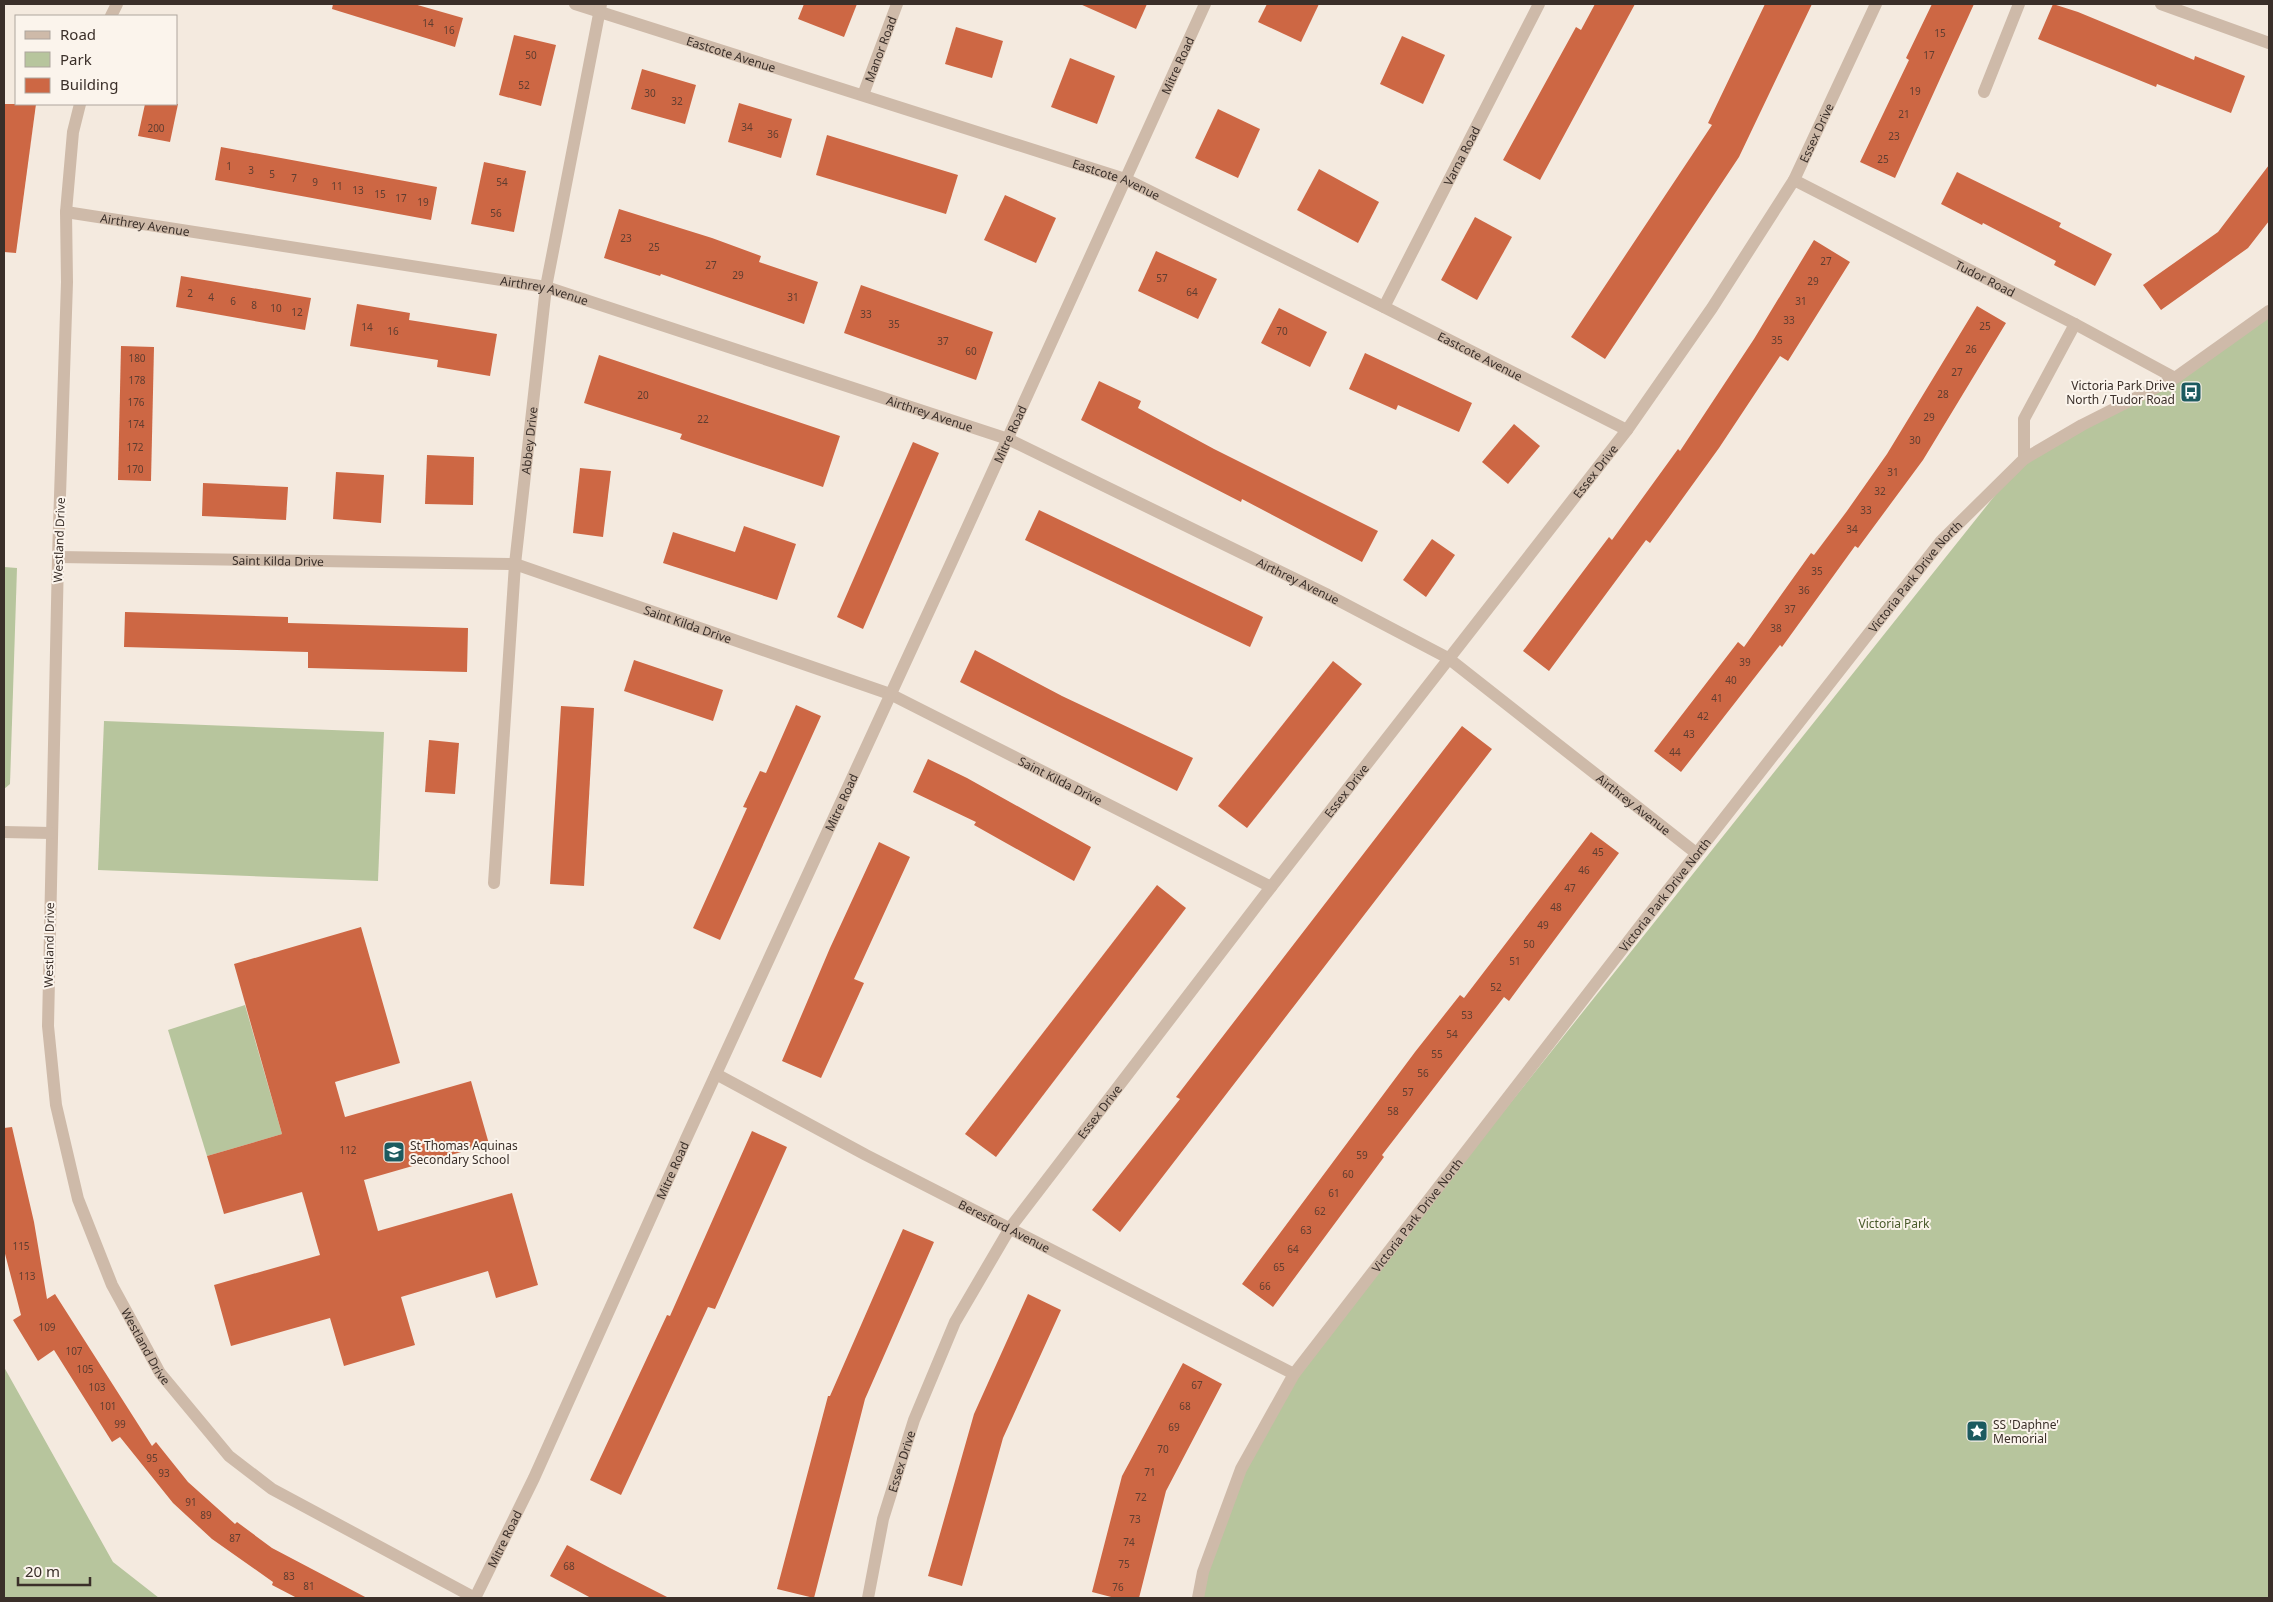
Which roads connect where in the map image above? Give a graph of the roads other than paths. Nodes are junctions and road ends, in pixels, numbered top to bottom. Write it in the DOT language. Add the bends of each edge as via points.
graph roads {
  1 [pos="575,4"];
  2 [pos="897,4"];
  3 [pos="1205,4"];
  4 [pos="1539,4"];
  5 [pos="1876,4"];
  6 [pos="2019,4"];
  7 [pos="2161,4"];
  8 [pos="600,8"];
  9 [pos="2269,43"];
  10 [pos="1984,92"];
  11 [pos="863,95"];
  12 [pos="80,105"];
  13 [pos="1125,179"];
  14 [pos="1794,180"];
  15 [pos="66,212"];
  16 [pos="546,287"];
  17 [pos="1384,307"];
  18 [pos="2269,311"];
  19 [pos="2075,324"];
  20 [pos="2175,378"];
  21 [pos="1627,430"];
  22 [pos="1008,438"];
  23 [pos="2024,458"];
  24 [pos="58,557"];
  25 [pos="514,564"];
  26 [pos="1448,658"];
  27 [pos="890,694"];
  28 [pos="4,832"];
  29 [pos="51,832"];
  30 [pos="1696,853"];
  31 [pos="494,883"];
  32 [pos="1271,887"];
  33 [pos="716,1074"];
  34 [pos="1010,1228"];
  35 [pos="1294,1374"];
  36 [pos="475,1598"];
  37 [pos="868,1598"];
  38 [pos="1198,1598"];
  1 -- 8 [label="street, Eastcote Avenue"];
  2 -- 11 [label="street, Manor Road"];
  3 -- 13 [label="street, Mitre Road"];
  4 -- 17 [label="street, Varna Road"];
  5 -- 14 [label="street, Essex Drive"];
  6 -- 10 [label="street"];
  7 -- 9 [label="street"];
  8 -- 11 [label="street, Eastcote Avenue"];
  8 -- 16 [label="street, Abbey Drive"];
  11 -- 13 [label="street, Eastcote Avenue"];
  12 -- 15 [label="street, Westland Drive" via="73,132"];
  13 -- 17 [label="street, Eastcote Avenue"];
  13 -- 22 [label="street, Mitre Road"];
  14 -- 19 [label="street, Tudor Road"];
  14 -- 21 [label="street, Essex Drive" via="1712,308"];
  15 -- 16 [label="street, Airthrey Avenue"];
  15 -- 24 [label="street, Westland Drive" via="67,282"];
  16 -- 22 [label="street, Airthrey Avenue"];
  16 -- 25 [label="street, Abbey Drive"];
  17 -- 21 [label="street, Eastcote Avenue"];
  18 -- 20 [label="street, Victoria Park Drive North"];
  19 -- 20 [label="street, Tudor Road"];
  19 -- 23 [label="street" via="2024,419"];
  20 -- 23 [label="street, Victoria Park Drive North"];
  21 -- 26 [label="street, Essex Drive"];
  22 -- 26 [label="street, Airthrey Avenue" via="1328,595"];
  22 -- 27 [label="street, Mitre Road"];
  23 -- 30 [label="street, Victoria Park Drive North" via="1941,541"];
  24 -- 25 [label="street, Saint Kilda Drive"];
  24 -- 29 [label="street, Westland Drive"];
  25 -- 27 [label="street, Saint Kilda Drive"];
  25 -- 31 [label="street, Abbey Drive"];
  26 -- 30 [label="street, Airthrey Avenue"];
  26 -- 32 [label="street, Essex Drive"];
  27 -- 32 [label="street, Saint Kilda Drive"];
  27 -- 33 [label="street, Mitre Road"];
  28 -- 29 [label="street"];
  29 -- 36 [label="street, Westland Drive" via="48,1026 56,1105 78,1200 112,1285 160,1373 229,1456 272,1489"];
  30 -- 35 [label="street, Victoria Park Drive North"];
  32 -- 34 [label="street, Essex Drive"];
  33 -- 34 [label="street, Beresford Avenue"];
  33 -- 36 [label="street, Mitre Road" via="534,1478"];
  34 -- 35 [label="street, Beresford Avenue"];
  34 -- 37 [label="street, Essex Drive" via="956,1322 914,1420 883,1519"];
  35 -- 38 [label="street, Victoria Park Drive North" via="1241,1469 1203,1572"];
}
